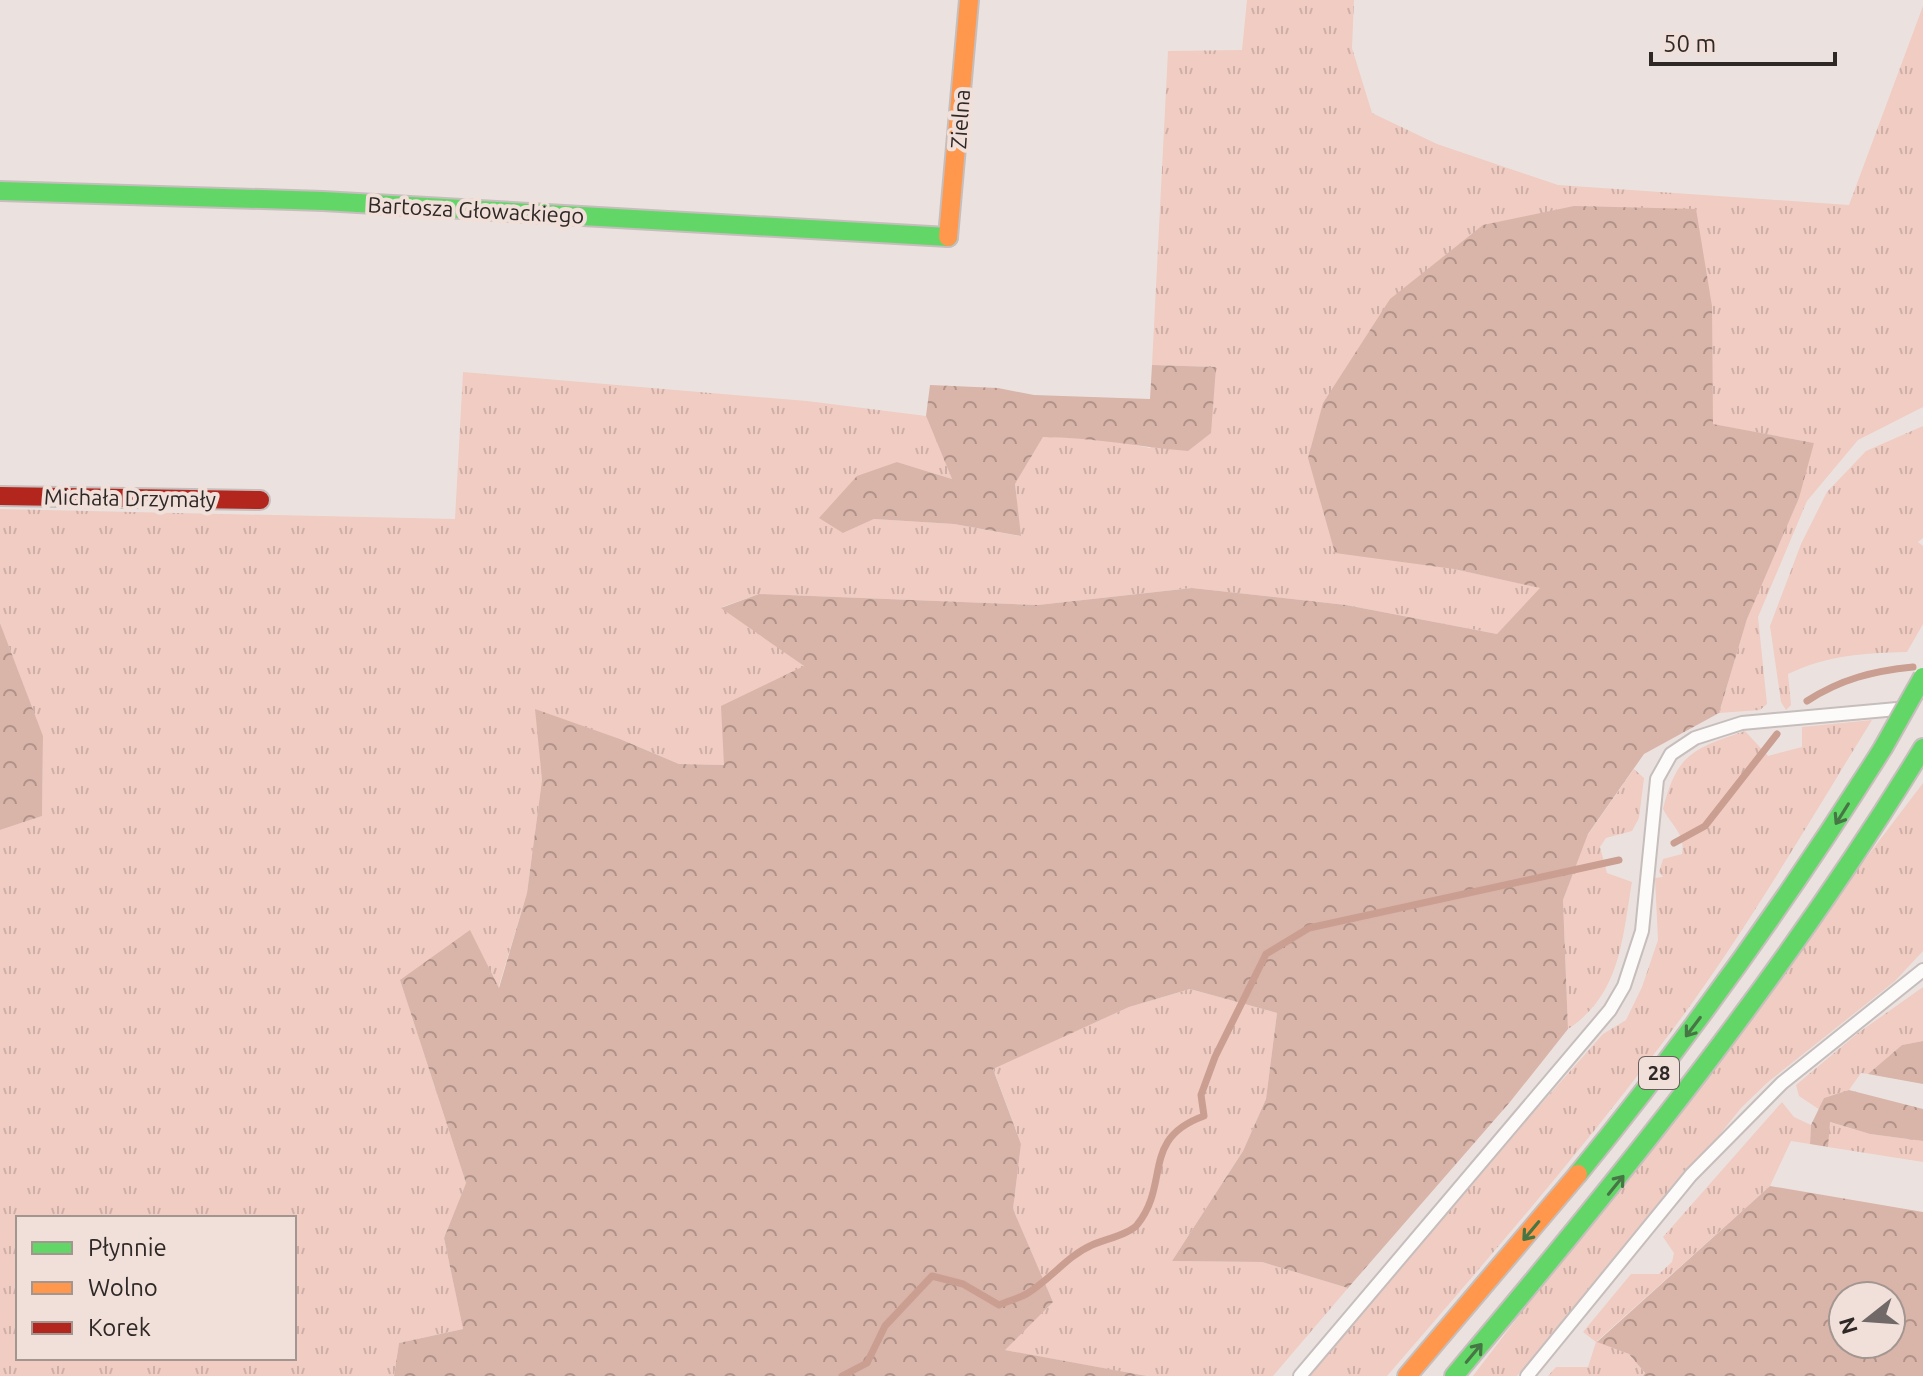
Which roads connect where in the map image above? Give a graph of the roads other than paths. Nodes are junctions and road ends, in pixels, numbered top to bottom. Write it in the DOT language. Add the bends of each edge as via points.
graph roads {
  1 [pos="969,0"];
  2 [pos="0,191"];
  3 [pos="951,237"];
  4 [pos="0,496"];
  5 [pos="260,500"];
  6 [pos="1923,677"];
  7 [pos="1923,707"];
  8 [pos="1919,756"];
  9 [pos="1923,970"];
  10 [pos="1300,1376"];
  11 [pos="1407,1376"];
  12 [pos="1454,1376"];
  13 [pos="1527,1376"];
  1 -- 3 [label="main road, Zielna"];
  2 -- 3 [label="main road, Bartosza Głowackiego" via="308,201"];
  4 -- 5 [label="main road, Michała Drzymały"];
  6 -- 11 [label="main road, 28, one-way, bridge" via="1806,871 1674,1053"];
  7 -- 10 [label="lane" via="1742,723 1695,738 1671,754 1657,779 1642,931 1629,974 1610,1010"];
  12 -- 8 [label="main road, 28, one-way" via="1605,1199 1745,1020"];
  9 -- 13 [label="lane" via="1782,1083 1691,1175"];
}
